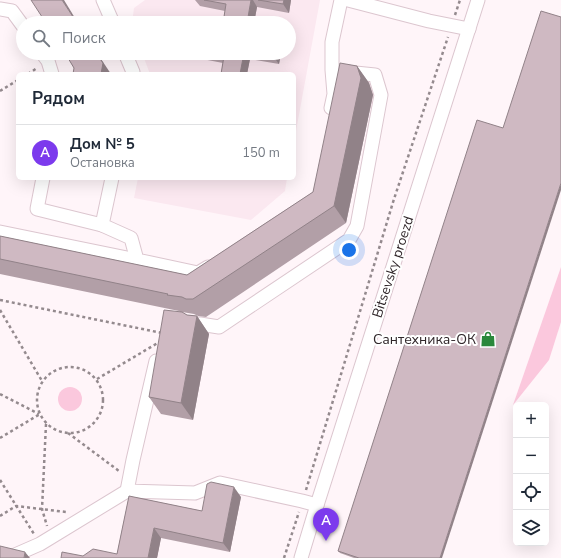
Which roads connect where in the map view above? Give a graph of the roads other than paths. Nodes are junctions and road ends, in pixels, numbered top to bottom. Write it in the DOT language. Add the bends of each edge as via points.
graph roads {
  1 [pos="103,0"];
  2 [pos="341,0"];
  3 [pos="348,0"];
  4 [pos="478,0"];
  5 [pos="0,9"];
  6 [pos="16,16"];
  7 [pos="110,16"];
  8 [pos="468,29"];
  9 [pos="47,60"];
  10 [pos="128,60"];
  11 [pos="332,70"];
  12 [pos="51,72"];
  13 [pos="133,72"];
  14 [pos="329,116"];
  15 [pos="43,180"];
  16 [pos="112,180"];
  17 [pos="102,225"];
  18 [pos="0,232"];
  19 [pos="137,260"];
  20 [pos="218,261"];
  21 [pos="193,322"];
  22 [pos="162,337"];
  23 [pos="128,485"];
  24 [pos="317,505"];
  25 [pos="8,558"];
  26 [pos="301,558"];
  1 -- 7 [label="street"];
  2 -- 11 [label="street" via="332,42"];
  3 -- 8 [label="street"];
  4 -- 8 [label="street, Bitsevsky proezd"];
  5 -- 6 [label="street" via="12,11"];
  8 -- 24 [label="street, Bitsevsky proezd"];
  9 -- 12 [label="street"];
  10 -- 13 [label="street"];
  11 -- 14 [label="street" via="334,94"];
  11 -- 21 [label="street" via="375,75 381,95 357,226 349,240 219,327"];
  15 -- 17 [label="street" via="37,209"];
  16 -- 17 [label="street"];
  17 -- 19 [label="street" via="130,238"];
  18 -- 19 [label="street"];
  19 -- 20 [label="street" via="198,273"];
  22 -- 23 [label="street"];
  23 -- 24 [label="street" via="195,493 220,483"];
  23 -- 25 [label="street" via="40,544"];
  24 -- 26 [label="street, Bitsevsky proezd"];
}
